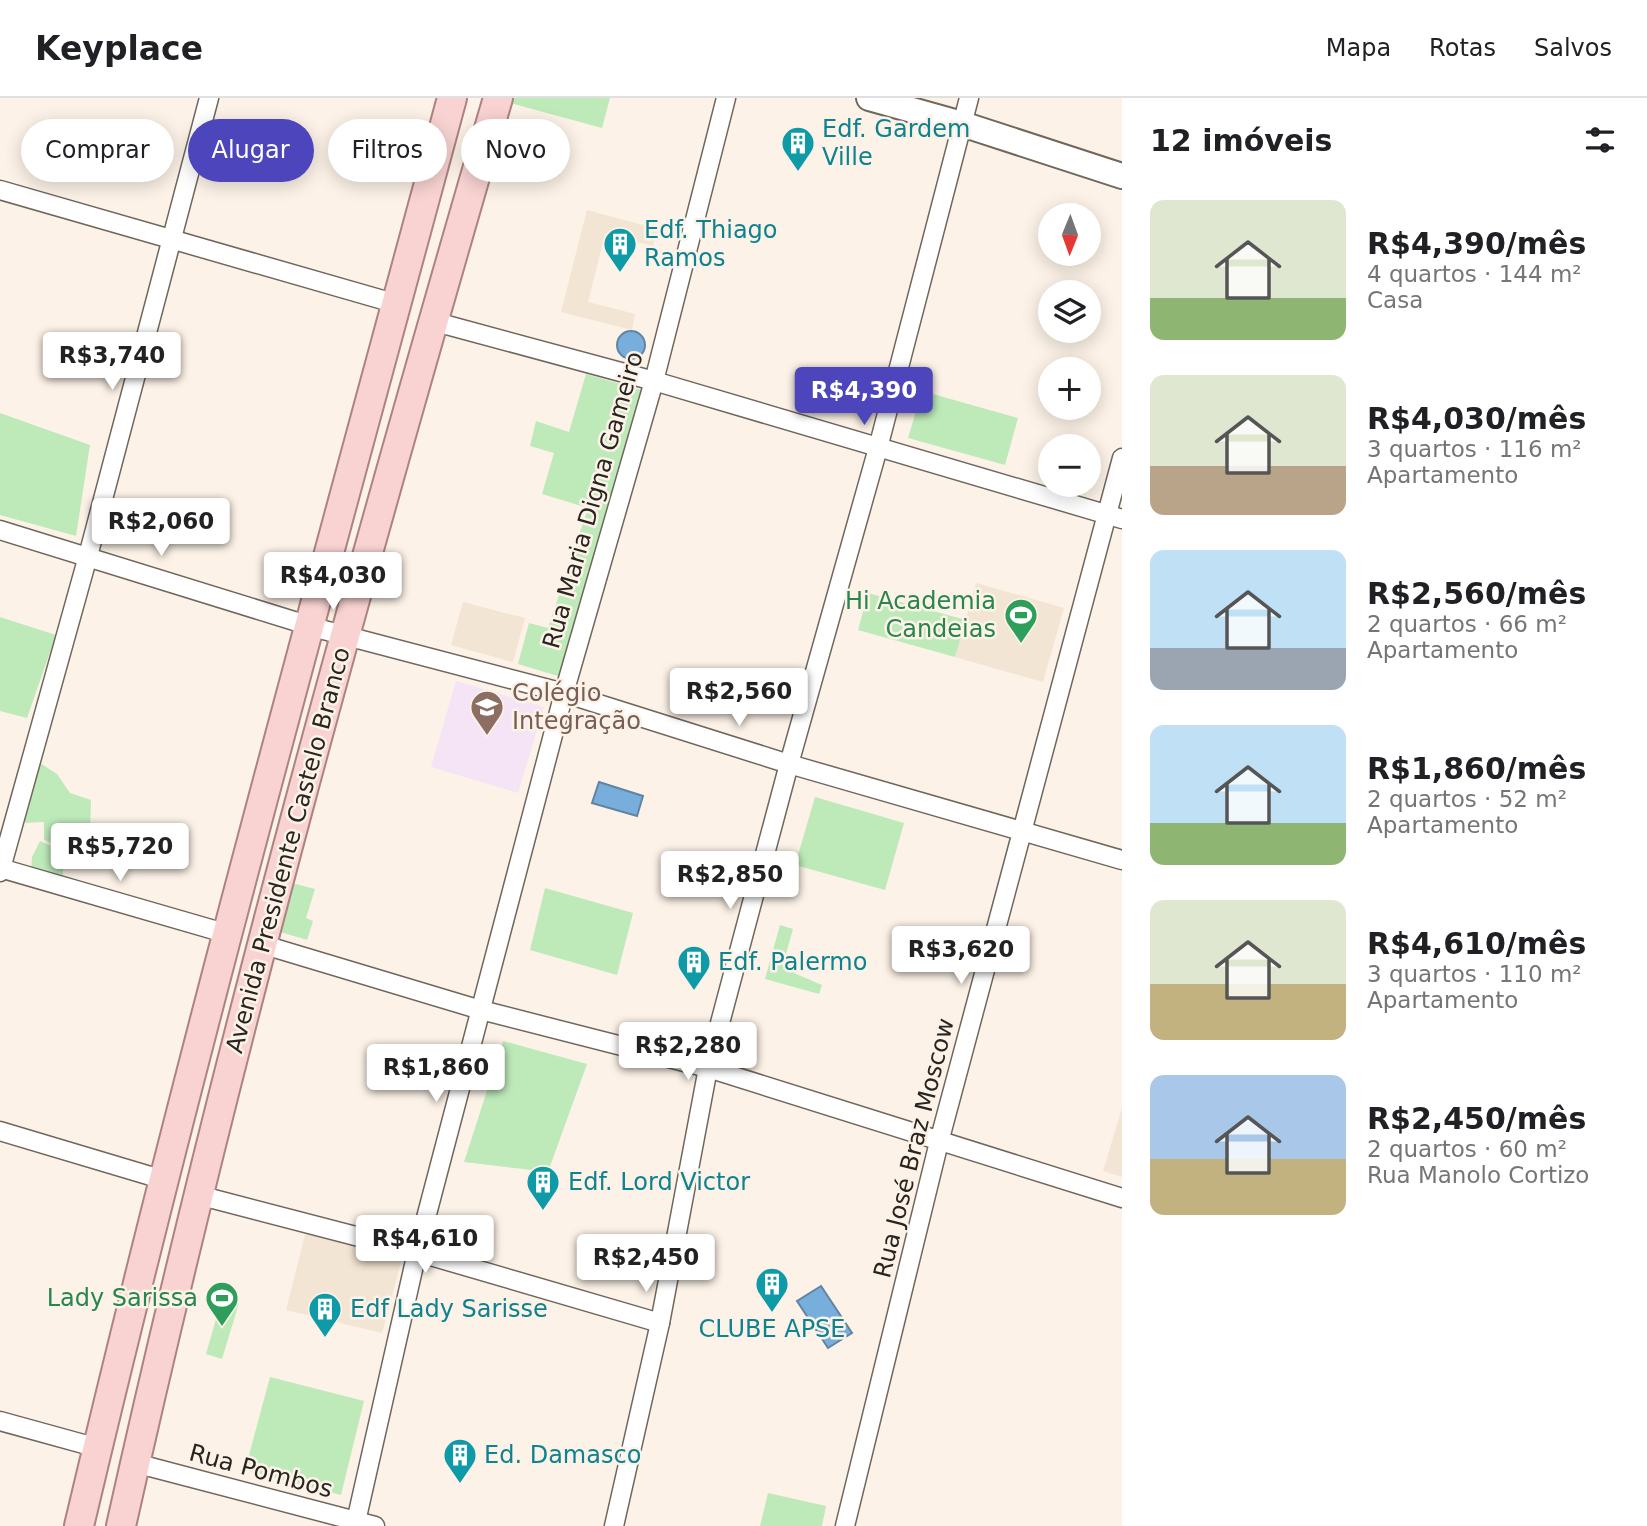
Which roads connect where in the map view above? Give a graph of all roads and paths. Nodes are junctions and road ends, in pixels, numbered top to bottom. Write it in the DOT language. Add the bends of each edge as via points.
graph roads {
  1 [pos="209,98"];
  2 [pos="452,98"];
  3 [pos="498,98"];
  4 [pos="726,98"];
  5 [pos="869,98"];
  6 [pos="969,98"];
  7 [pos="962,124"];
  8 [pos="1122,176"];
  9 [pos="0,190"];
  10 [pos="172,238"];
  11 [pos="397,304"];
  12 [pos="432,321"];
  13 [pos="654,381"];
  14 [pos="878,448"];
  15 [pos="1122,458"];
  16 [pos="1114,516"];
  17 [pos="0,530"];
  18 [pos="88,556"];
  19 [pos="310,625"];
  20 [pos="346,635"];
  21 [pos="564,693"];
  22 [pos="789,764"];
  23 [pos="1021,832"];
  24 [pos="1122,860"];
  25 [pos="0,869"];
  26 [pos="228,934"];
  27 [pos="261,944"];
  28 [pos="481,1010"];
  29 [pos="708,1068"];
  30 [pos="0,1131"];
  31 [pos="939,1142"];
  32 [pos="164,1180"];
  33 [pos="198,1195"];
  34 [pos="1122,1198"];
  35 [pos="417,1252"];
  36 [pos="135,1289"];
  37 [pos="172,1299"];
  38 [pos="660,1323"];
  39 [pos="0,1422"];
  40 [pos="97,1448"];
  41 [pos="135,1463"];
  42 [pos="356,1524"];
  43 [pos="79,1526"];
  44 [pos="121,1526"];
  45 [pos="375,1526"];
  46 [pos="614,1526"];
  47 [pos="845,1526"];
  1 -- 10 [label="street"];
  2 -- 11 [label="main road, Avenida Presidente Castelo Branco"];
  3 -- 12 [label="main road, Avenida Presidente Castelo Branco"];
  4 -- 13 [label="street, Rua Maria Digna Gameiro"];
  5 -- 7 [label="main road"];
  6 -- 7 [label="street"];
  7 -- 8 [label="main road"];
  7 -- 14 [label="street"];
  9 -- 10 [label="street"];
  10 -- 11 [label="street"];
  10 -- 18 [label="street"];
  11 -- 19 [label="main road, Avenida Presidente Castelo Branco"];
  12 -- 13 [label="street"];
  12 -- 20 [label="main road, Avenida Presidente Castelo Branco"];
  13 -- 14 [label="street"];
  13 -- 21 [label="street, Rua Maria Digna Gameiro"];
  14 -- 16 [label="street"];
  14 -- 22 [label="street"];
  15 -- 16 [label="street, Rua José Braz Moscow"];
  16 -- 23 [label="street, Rua José Braz Moscow"];
  17 -- 18 [label="street"];
  18 -- 19 [label="street"];
  18 -- 25 [label="street"];
  19 -- 20 [label="street"];
  19 -- 26 [label="main road, Avenida Presidente Castelo Branco"];
  20 -- 21 [label="street"];
  20 -- 27 [label="main road, Avenida Presidente Castelo Branco"];
  21 -- 22 [label="street"];
  21 -- 28 [label="street, Rua Maria Digna Gameiro"];
  22 -- 23 [label="street"];
  22 -- 29 [label="street"];
  23 -- 24 [label="street"];
  23 -- 31 [label="street, Rua José Braz Moscow"];
  25 -- 26 [label="street"];
  26 -- 32 [label="main road, Avenida Presidente Castelo Branco"];
  27 -- 28 [label="street"];
  27 -- 33 [label="main road, Avenida Presidente Castelo Branco"];
  28 -- 29 [label="street"];
  28 -- 35 [label="street, Rua Maria Digna Gameiro"];
  29 -- 31 [label="street"];
  29 -- 38 [label="street"];
  30 -- 32 [label="street"];
  31 -- 34 [label="street"];
  31 -- 47 [label="street, Rua José Braz Moscow"];
  32 -- 36 [label="main road, Avenida Presidente Castelo Branco"];
  33 -- 35 [label="street"];
  33 -- 37 [label="main road, Avenida Presidente Castelo Branco"];
  35 -- 38 [label="street"];
  35 -- 42 [label="street, Rua Maria Digna Gameiro"];
  36 -- 37 [label="main road"];
  36 -- 40 [label="main road, Avenida Presidente Castelo Branco"];
  37 -- 41 [label="main road, Avenida Presidente Castelo Branco"];
  38 -- 46 [label="street"];
  39 -- 40 [label="street"];
  40 -- 43 [label="main road, Avenida Presidente Castelo Branco"];
  41 -- 42 [label="street, Rua Pombos"];
  41 -- 44 [label="main road, Avenida Presidente Castelo Branco"];
  42 -- 45 [label="street, Rua Pombos"];
}
